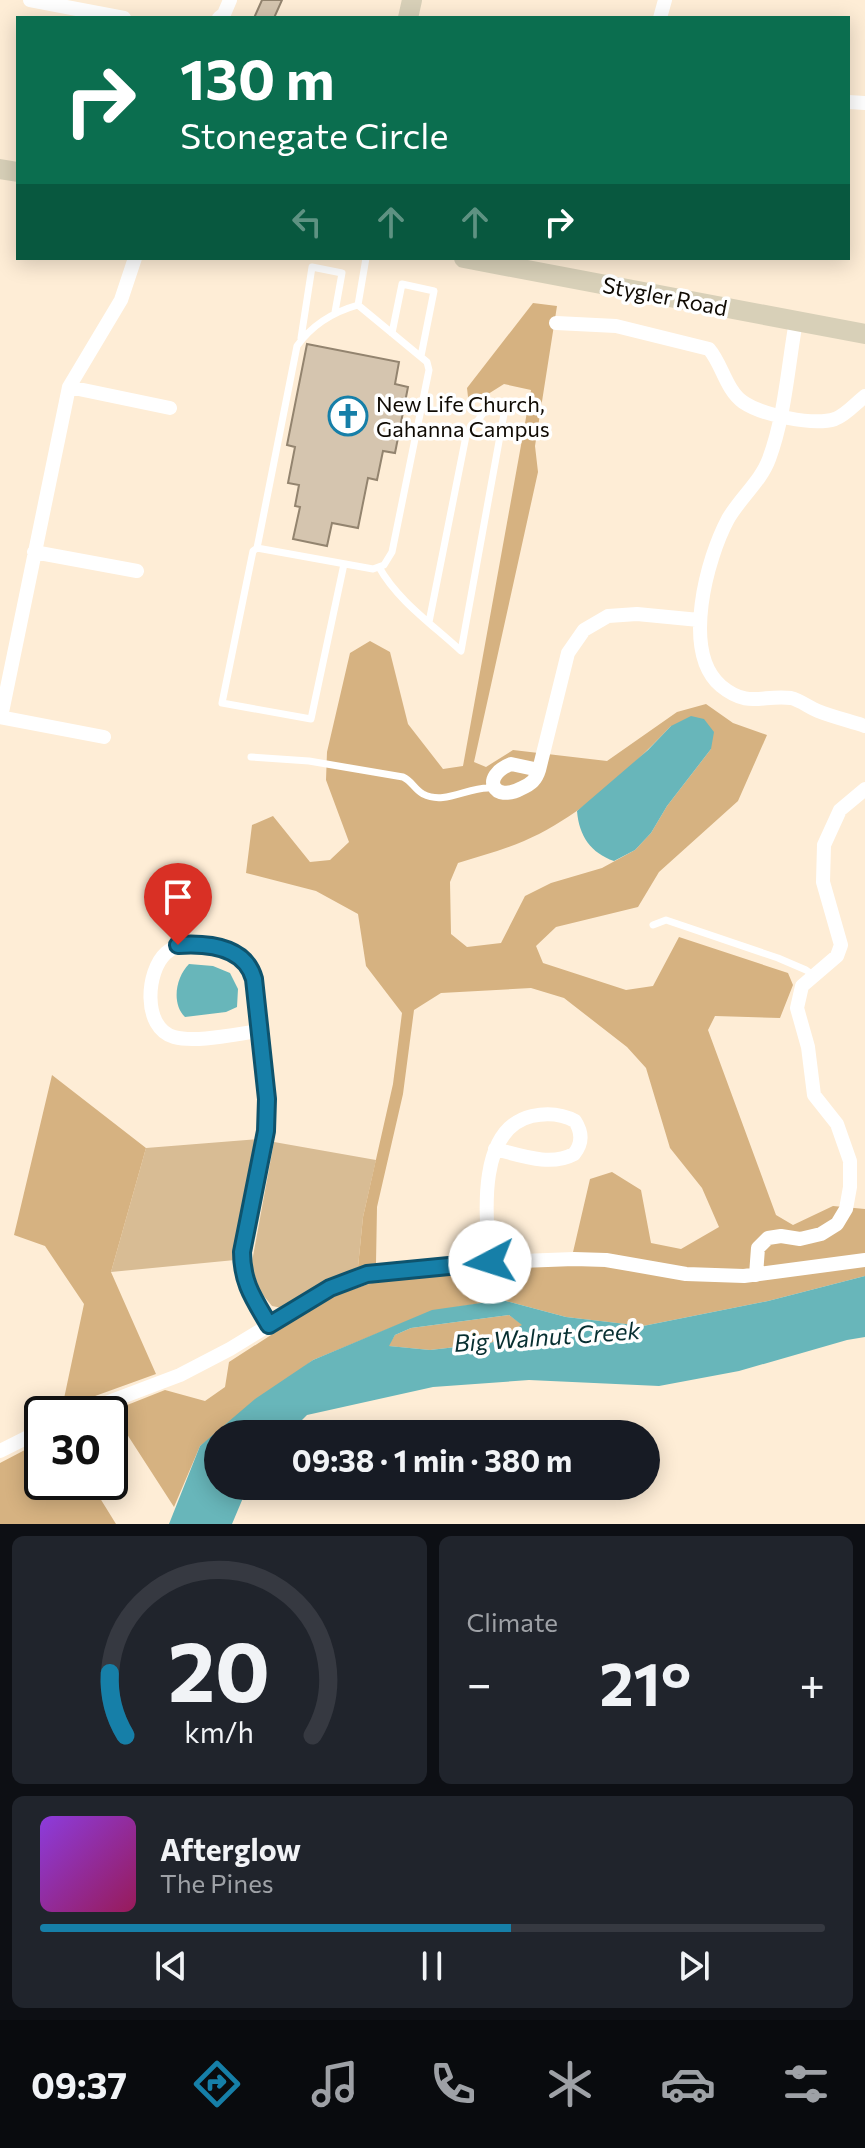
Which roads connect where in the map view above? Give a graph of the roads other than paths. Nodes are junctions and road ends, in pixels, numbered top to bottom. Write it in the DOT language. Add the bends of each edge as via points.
graph roads {
  1 [pos="30,0"];
  2 [pos="114,16"];
  3 [pos="134,260"];
  4 [pos="366,260"];
  5 [pos="475,260"];
  6 [pos="358,305"];
  7 [pos="335,312"];
  8 [pos="796,321"];
  9 [pos="556,323"];
  10 [pos="392,333"];
  11 [pos="865,334"];
  12 [pos="300,341"];
  13 [pos="421,356"];
  14 [pos="69,387"];
  15 [pos="865,396"];
  16 [pos="170,408"];
  17 [pos="779,417"];
  18 [pos="257,548"];
  19 [pos="34,552"];
  20 [pos="344,564"];
  21 [pos="379,567"];
  22 [pos="137,571"];
  23 [pos="699,620"];
  24 [pos="429,622"];
  25 [pos="0,717"];
  26 [pos="865,726"];
  27 [pos="104,737"];
  28 [pos="251,757"];
  29 [pos="539,770"];
  30 [pos="493,782"];
  31 [pos="865,789"];
  32 [pos="653,925"];
  33 [pos="813,975"];
  34 [pos="260,1031"];
  35 [pos="495,1149"];
  36 [pos="865,1260"];
  37 [pos="490,1262"];
  38 [pos="756,1275"];
  39 [pos="269,1325"];
  40 [pos="125,1396"];
  41 [pos="24,1439"];
  42 [pos="0,1451"];
  1 -- 2 [label="street"];
  3 -- 14 [label="street" via="121,300"];
  4 -- 6 [label="lane"];
  5 -- 8 [label="main road, Stygler Road"];
  6 -- 7 [label="lane"];
  6 -- 10 [label="lane"];
  7 -- 12 [label="lane"];
  7 -- 12 [label="lane" via="342,273 312,267"];
  8 -- 11 [label="main road, Stygler Road"];
  8 -- 17 [label="street"];
  9 -- 17 [label="street" via="616,326 709,349 743,402"];
  10 -- 13 [label="lane"];
  10 -- 13 [label="lane" via="402,284 434,291"];
  12 -- 18 [label="lane"];
  13 -- 21 [label="lane" via="429,370 392,552"];
  14 -- 16 [label="street"];
  14 -- 19 [label="street"];
  15 -- 17 [label="street" via="835,419"];
  17 -- 23 [label="street" via="769,461 728,519"];
  18 -- 20 [label="lane"];
  18 -- 20 [label="lane" via="222,703 311,719"];
  19 -- 22 [label="street"];
  19 -- 25 [label="street"];
  20 -- 21 [label="lane"];
  21 -- 24 [label="lane" via="388,584"];
  23 -- 26 [label="street" via="710,672 740,698 791,698"];
  23 -- 29 [label="street" via="608,616 584,630 568,653"];
  24 -- 24 [label="lane" via="461,651 506,403 488,407 466,436"];
  25 -- 27 [label="street"];
  28 -- 30 [label="lane" via="403,777 425,795 441,798 488,788"];
  29 -- 30 [label="street" via="511,764 500,768"];
  29 -- 30 [label="street" via="537,778 511,795 496,790"];
  31 -- 33 [label="street" via="840,810 824,845 823,882 841,945 837,956"];
  32 -- 33 [label="lane" via="666,920"];
  33 -- 38 [label="street" via="802,986 797,1008 814,1095 837,1124 850,1161 846,1209 837,1224 821,1234 768,1238 758,1248"];
  34 -- 34 [label="street" via="186,1039 159,1028 150,1000 164,955 178,945 195,944 241,955 251,966"];
  34 -- 39 [label="street" via="266,1131 242,1272"];
  35 -- 35 [label="street" via="557,1160 574,1154 581,1133 570,1118 537,1115 506,1130"];
  35 -- 37 [label="street" via="490,1161"];
  36 -- 38 [label="street"];
  37 -- 38 [label="street" via="606,1260 686,1274"];
  37 -- 39 [label="street" via="367,1274 330,1288"];
  39 -- 40 [label="street" via="180,1375"];
  41 -- 42 [label="street"];
}
